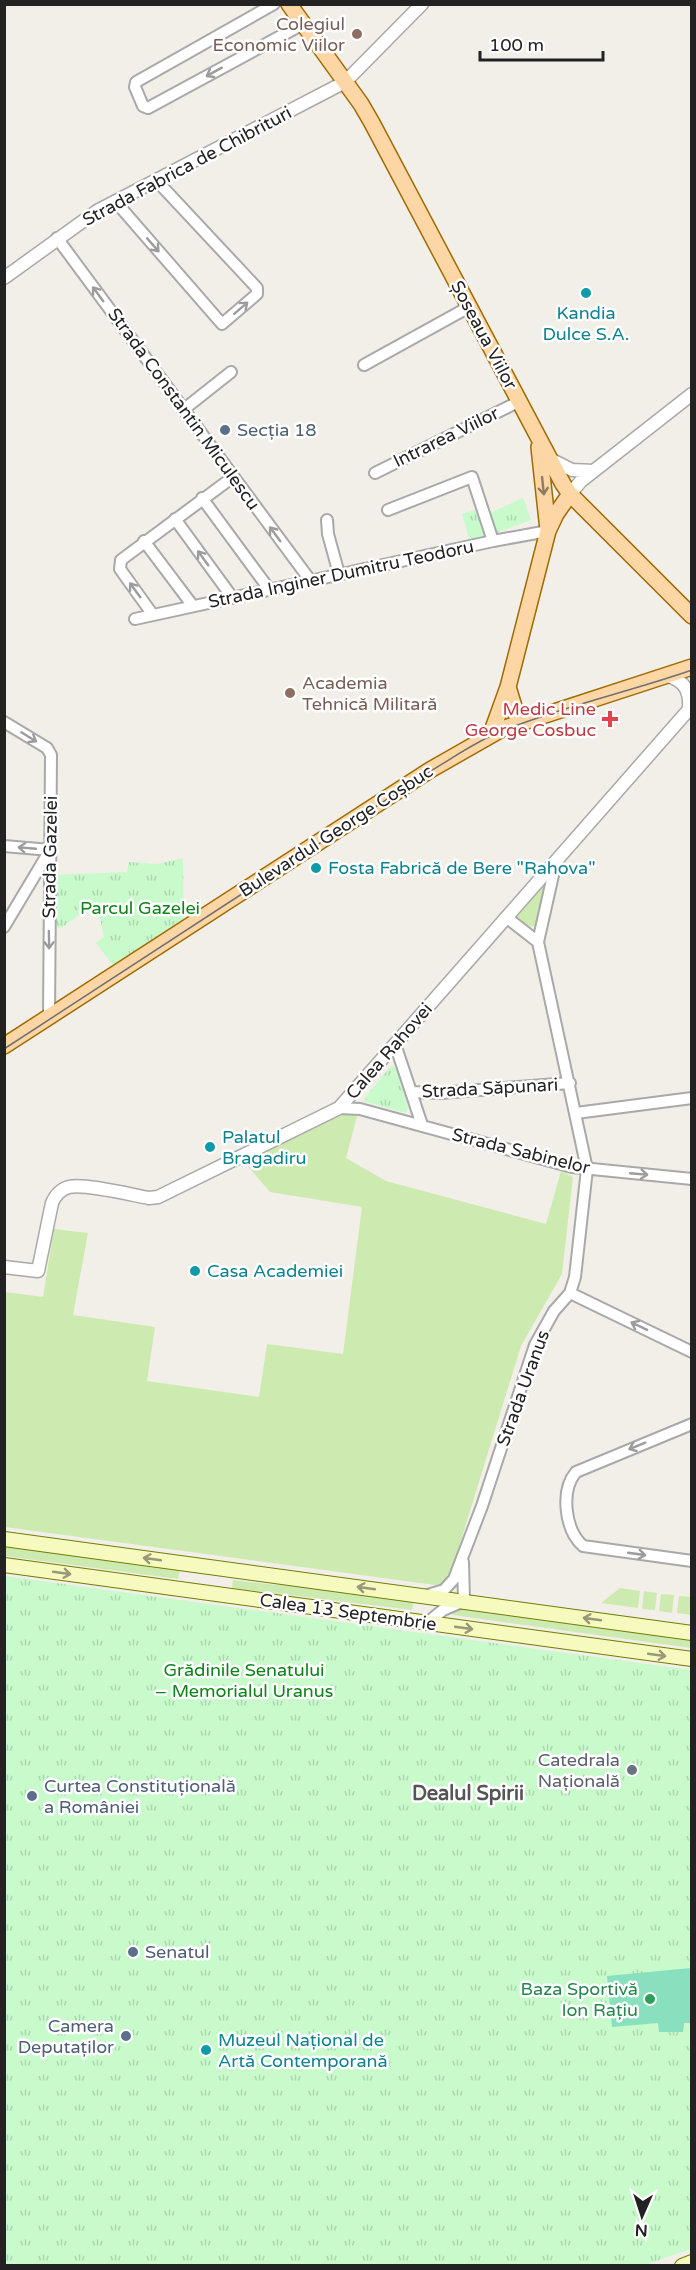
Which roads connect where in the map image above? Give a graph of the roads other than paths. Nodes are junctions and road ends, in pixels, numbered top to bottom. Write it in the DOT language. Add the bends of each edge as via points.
graph roads {
  1 [pos="274,4"];
  2 [pos="289,4"];
  3 [pos="422,4"];
  4 [pos="303,24"];
  5 [pos="345,82"];
  6 [pos="156,180"];
  7 [pos="115,201"];
  8 [pos="57,238"];
  9 [pos="4,278"];
  10 [pos="469,307"];
  11 [pos="364,365"];
  12 [pos="231,372"];
  13 [pos="690,399"];
  14 [pos="518,402"];
  15 [pos="183,410"];
  16 [pos="539,441"];
  17 [pos="547,456"];
  18 [pos="594,471"];
  19 [pos="375,473"];
  20 [pos="233,477"];
  21 [pos="570,494"];
  22 [pos="202,498"];
  23 [pos="388,510"];
  24 [pos="175,519"];
  25 [pos="327,520"];
  26 [pos="548,531"];
  27 [pos="144,541"];
  28 [pos="493,541"];
  29 [pos="339,574"];
  30 [pos="310,580"];
  31 [pos="269,589"];
  32 [pos="232,597"];
  33 [pos="193,606"];
  34 [pos="153,615"];
  35 [pos="692,616"];
  36 [pos="135,619"];
  37 [pos="692,667"];
  38 [pos="668,676"];
  39 [pos="508,687"];
  40 [pos="690,707"];
  41 [pos="4,722"];
  42 [pos="519,723"];
  43 [pos="491,734"];
  44 [pos="4,846"];
  45 [pos="50,850"];
  46 [pos="556,862"];
  47 [pos="506,917"];
  48 [pos="4,927"];
  49 [pos="538,942"];
  50 [pos="49,1017"];
  51 [pos="395,1044"];
  52 [pos="4,1046"];
  53 [pos="570,1083"];
  54 [pos="411,1092"];
  55 [pos="692,1098"];
  56 [pos="339,1108"];
  57 [pos="576,1113"];
  58 [pos="422,1125"];
  59 [pos="587,1169"];
  60 [pos="692,1179"];
  61 [pos="4,1267"];
  62 [pos="570,1293"];
  63 [pos="692,1352"];
  64 [pos="692,1424"];
  65 [pos="4,1539"];
  66 [pos="464,1556"];
  67 [pos="692,1561"];
  68 [pos="4,1565"];
  69 [pos="194,1565"];
  70 [pos="230,1569"];
  71 [pos="191,1590"];
  72 [pos="227,1595"];
  73 [pos="424,1595"];
  74 [pos="464,1601"];
  75 [pos="427,1623"];
  76 [pos="692,1633"];
  77 [pos="692,1659"];
  78 [pos="692,2262"];
  79 [pos="682,2265"];
  4 -- 1 [label="street, one-way" via="148,108 143,106 136,82"];
  2 -- 4 [label="main road, Șoseaua Viilor"];
  3 -- 5 [label="street, Strada Fabrica de Chibrituri"];
  4 -- 5 [label="main road, Șoseaua Viilor"];
  5 -- 6 [label="street, Strada Fabrica de Chibrituri"];
  5 -- 10 [label="main road, Șoseaua Viilor" via="372,123"];
  6 -- 7 [label="street, Strada Fabrica de Chibrituri"];
  7 -- 6 [label="street, one-way" via="222,324 257,294 257,288"];
  7 -- 8 [label="street, Strada Fabrica de Chibrituri"];
  8 -- 9 [label="street, Strada Fabrica de Chibrituri"];
  15 -- 8 [label="street, Strada Constantin Miculescu, one-way"];
  10 -- 11 [label="street"];
  10 -- 14 [label="main road, Șoseaua Viilor"];
  12 -- 15 [label="street"];
  13 -- 18 [label="street"];
  14 -- 16 [label="main road, Șoseaua Viilor"];
  14 -- 19 [label="street, Intrarea Viilor"];
  15 -- 20 [label="street, Strada Constantin Miculescu"];
  16 -- 17 [label="main road, Șoseaua Viilor"];
  16 -- 26 [label="main road, one-way"];
  17 -- 18 [label="street" via="572,470"];
  17 -- 21 [label="main road, Șoseaua Viilor"];
  18 -- 21 [label="street"];
  20 -- 22 [label="street"];
  30 -- 20 [label="street, Strada Constantin Miculescu, one-way"];
  21 -- 26 [label="main road"];
  21 -- 35 [label="main road, Șoseaua Viilor"];
  22 -- 24 [label="street"];
  22 -- 31 [label="street"];
  23 -- 28 [label="street" via="472,477"];
  24 -- 27 [label="street"];
  32 -- 24 [label="street, one-way"];
  25 -- 29 [label="street"];
  26 -- 28 [label="street, Strada Inginer Dumitru Teodoru"];
  26 -- 39 [label="main road"];
  27 -- 33 [label="street"];
  34 -- 27 [label="street, one-way" via="119,565"];
  28 -- 29 [label="street, Strada Inginer Dumitru Teodoru"];
  29 -- 30 [label="street, Strada Inginer Dumitru Teodoru"];
  30 -- 31 [label="street, Strada Inginer Dumitru Teodoru"];
  31 -- 32 [label="street, Strada Inginer Dumitru Teodoru"];
  32 -- 33 [label="street, Strada Inginer Dumitru Teodoru"];
  33 -- 34 [label="street, Strada Inginer Dumitru Teodoru"];
  34 -- 36 [label="street, Strada Inginer Dumitru Teodoru"];
  37 -- 38 [label="main road, Bulevardul George Coșbuc"];
  38 -- 40 [label="street" via="686,687"];
  38 -- 42 [label="main road, Bulevardul George Coșbuc"];
  39 -- 42 [label="main road"];
  39 -- 43 [label="main road"];
  40 -- 46 [label="street, Calea Rahovei"];
  41 -- 45 [label="street, Strada Gazelei, one-way" via="47,748 51,755"];
  42 -- 43 [label="main road, Bulevardul George Coșbuc"];
  43 -- 50 [label="main road, Bulevardul George Coșbuc"];
  45 -- 44 [label="street, one-way"];
  45 -- 48 [label="street"];
  45 -- 50 [label="street, Strada Gazelei, one-way"];
  46 -- 47 [label="street, Calea Rahovei"];
  46 -- 49 [label="street, Strada Uranus"];
  47 -- 49 [label="street"];
  47 -- 51 [label="street, Calea Rahovei"];
  49 -- 53 [label="street, Strada Uranus"];
  50 -- 52 [label="main road, Bulevardul George Coșbuc"];
  51 -- 54 [label="street"];
  51 -- 56 [label="street, Calea Rahovei"];
  53 -- 54 [label="street, Strada Săpunari"];
  53 -- 57 [label="street, Strada Uranus"];
  54 -- 58 [label="street"];
  55 -- 57 [label="street"];
  56 -- 58 [label="street, Strada Sabinelor" via="360,1109"];
  56 -- 61 [label="street, Calea Rahovei" via="158,1197 69,1187 52,1203 38,1272"];
  57 -- 59 [label="street, Strada Uranus"];
  58 -- 59 [label="street, Strada Sabinelor" via="541,1160"];
  59 -- 60 [label="street, Strada Sabinelor, one-way"];
  59 -- 62 [label="street, Strada Uranus"];
  63 -- 62 [label="street, one-way"];
  62 -- 66 [label="street, Strada Uranus" via="554,1311 535,1345"];
  64 -- 67 [label="street, one-way" via="576,1472 566,1494 572,1531 583,1546"];
  69 -- 65 [label="main road, Calea 13 Septembrie, one-way"];
  66 -- 73 [label="street, Strada Uranus" via="448,1587"];
  66 -- 74 [label="street, Strada Uranus"];
  68 -- 71 [label="main road, Calea 13 Septembrie, one-way"];
  69 -- 70 [label="main road, Calea 13 Septembrie"];
  69 -- 71 [label="main road"];
  70 -- 72 [label="main road"];
  73 -- 70 [label="main road, Calea 13 Septembrie, one-way"];
  71 -- 72 [label="main road, Calea 13 Septembrie"];
  72 -- 75 [label="main road, Calea 13 Septembrie"];
  73 -- 74 [label="main road, Calea 13 Septembrie"];
  74 -- 75 [label="street" via="451,1605"];
  76 -- 74 [label="main road, Calea 13 Septembrie, one-way"];
  75 -- 77 [label="main road, Calea 13 Septembrie, one-way"];
  78 -- 79 [label="main road"];
}
